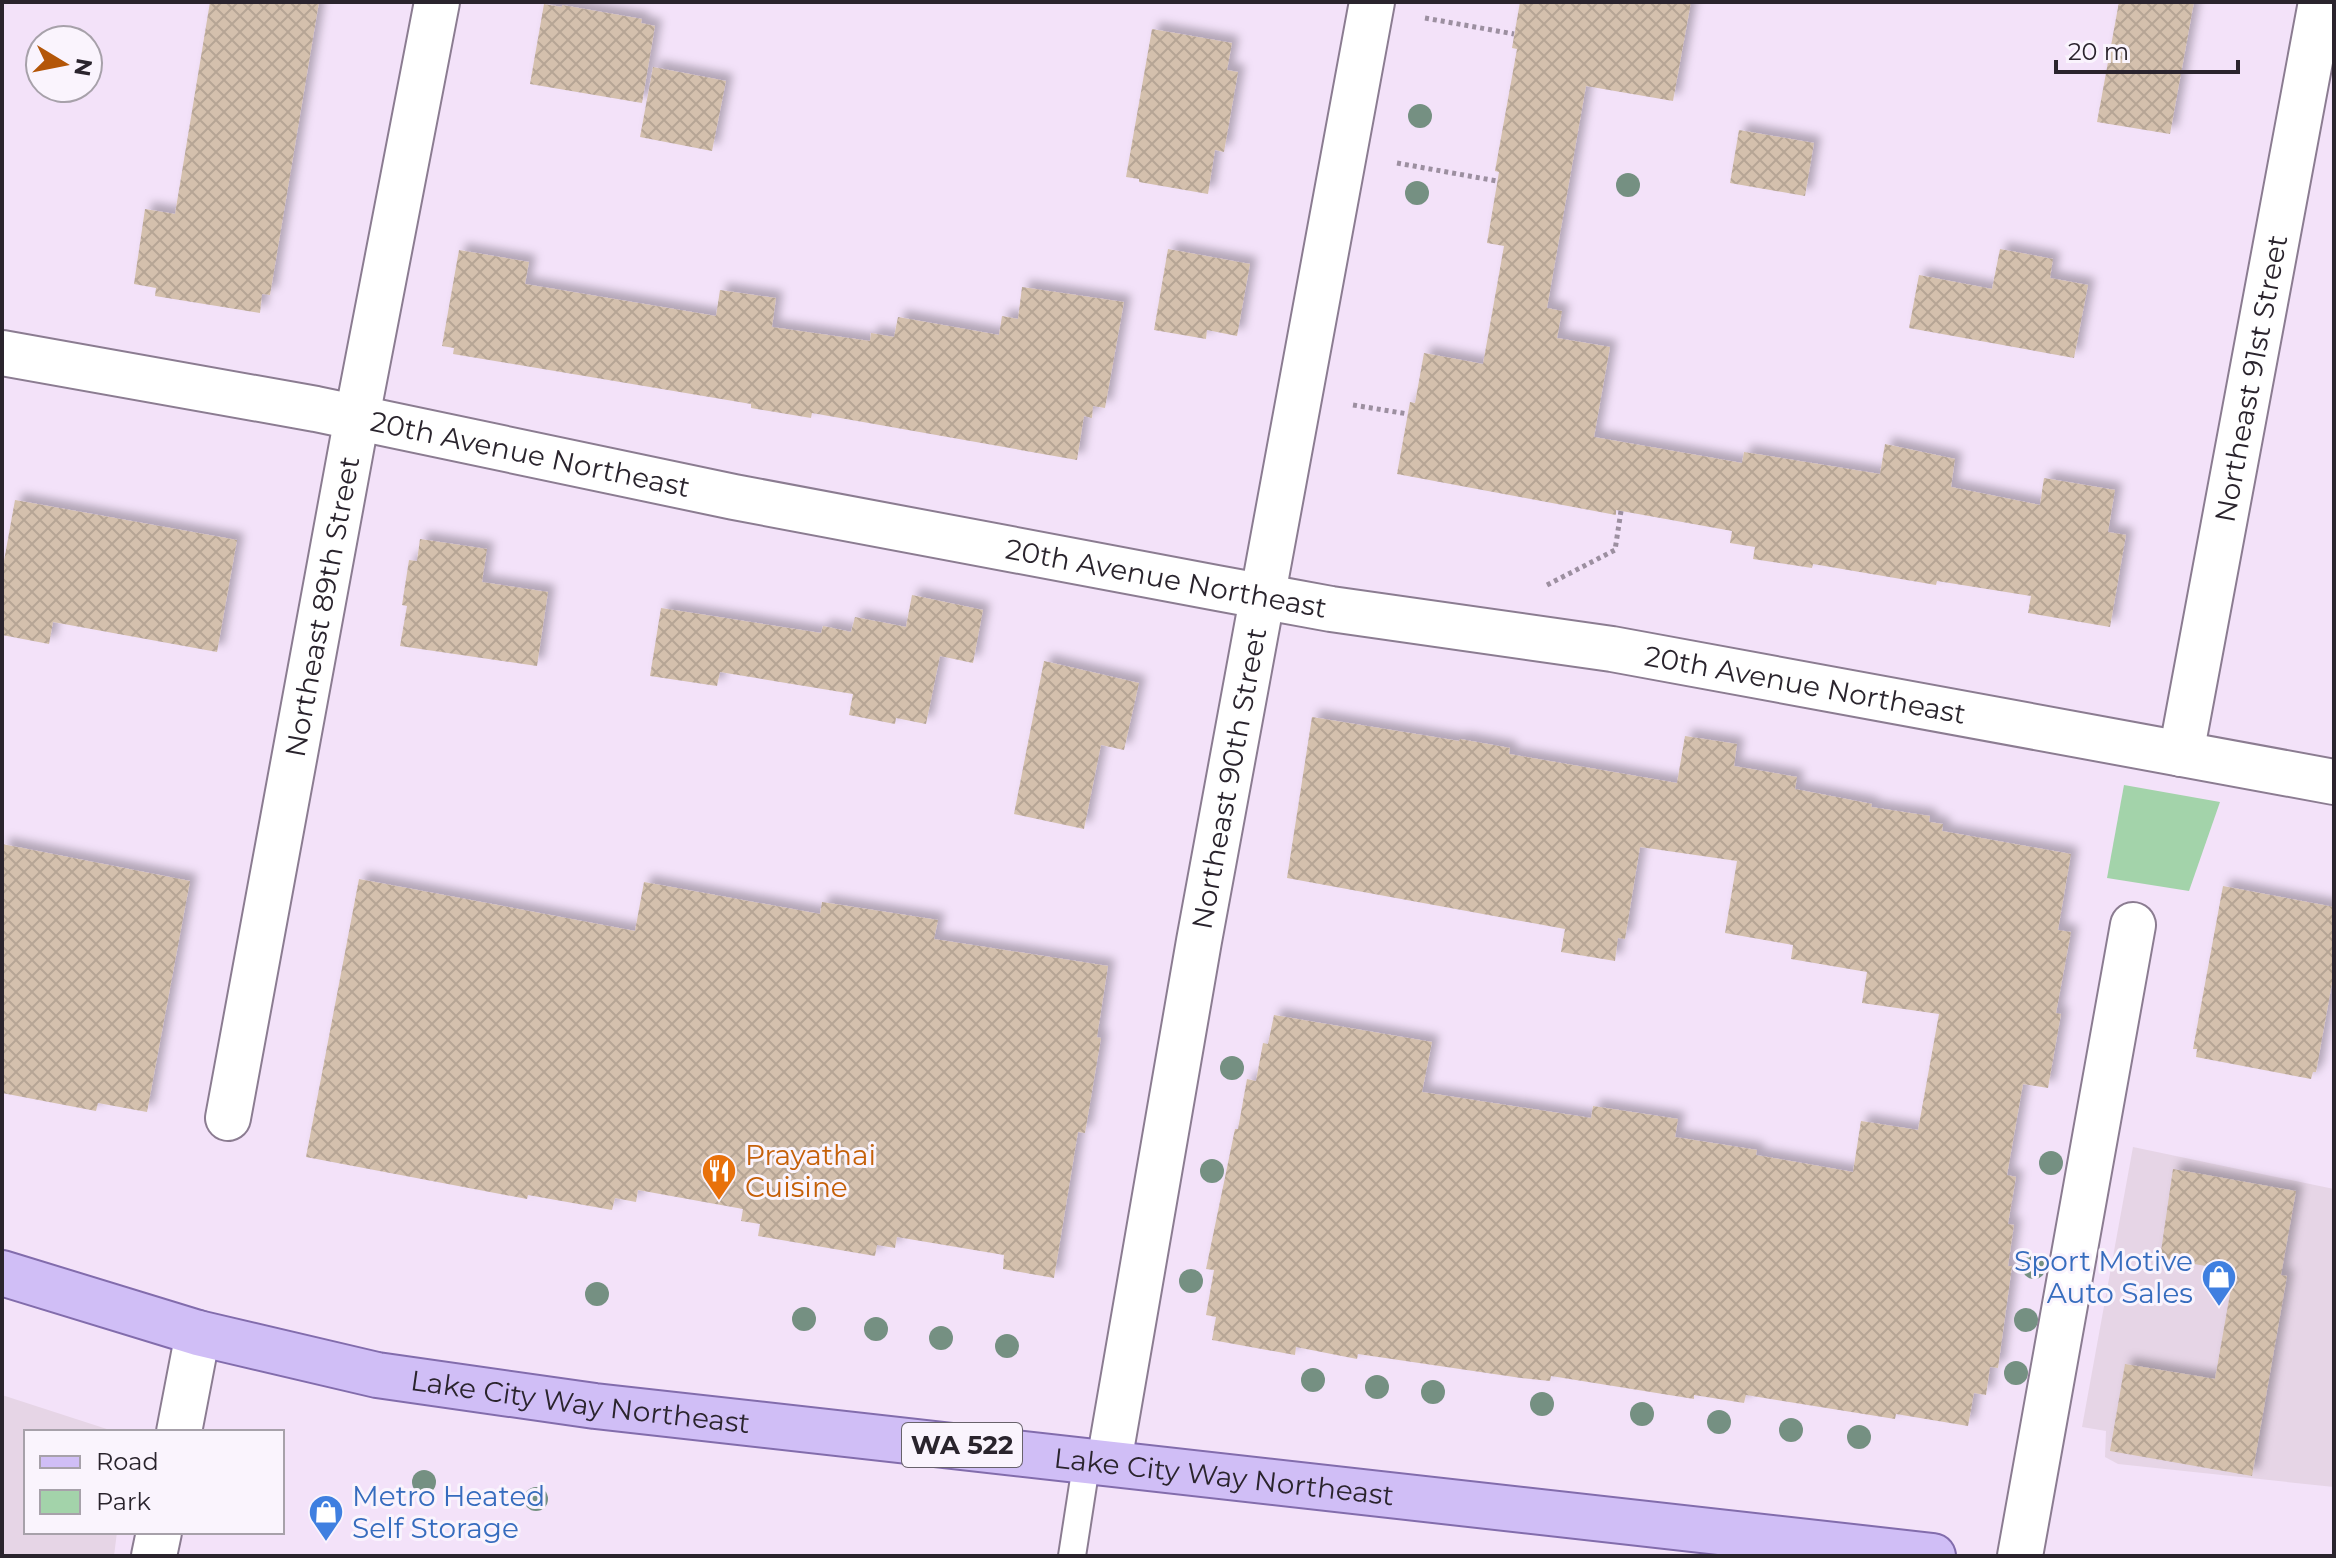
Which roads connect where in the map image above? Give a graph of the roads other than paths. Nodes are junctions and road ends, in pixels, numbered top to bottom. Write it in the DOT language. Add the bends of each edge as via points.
graph roads {
  1 [pos="437,2"];
  2 [pos="1372,2"];
  3 [pos="2321,2"];
  4 [pos="2,353"];
  5 [pos="357,417"];
  6 [pos="1262,596"];
  7 [pos="2181,754"];
  8 [pos="2334,782"];
  9 [pos="2133,925"];
  10 [pos="228,1118"];
  11 [pos="2,1273"];
  12 [pos="198,1333"];
  13 [pos="179,1430"];
  14 [pos="1098,1460"];
  15 [pos="159,1534"];
  16 [pos="154,1556"];
  17 [pos="1072,1556"];
  18 [pos="1933,1556"];
  19 [pos="2020,1556"];
  1 -- 5 [label="street, Northeast 89th Street"];
  2 -- 6 [label="street, Northeast 90th Street"];
  3 -- 7 [label="street, Northeast 91st Street"];
  4 -- 5 [label="street, 20th Avenue Northeast"];
  5 -- 6 [label="street, 20th Avenue Northeast" via="734,497"];
  5 -- 10 [label="street, Northeast 89th Street"];
  6 -- 7 [label="street, 20th Avenue Northeast" via="1612,649"];
  6 -- 14 [label="street, Northeast 90th Street"];
  7 -- 8 [label="street, 20th Avenue Northeast"];
  9 -- 19 [label="street"];
  11 -- 12 [label="main road, Lake City Way Northeast / WA 522"];
  12 -- 13 [label="street"];
  12 -- 14 [label="main road, Lake City Way Northeast / WA 522" via="377,1375 564,1402"];
  14 -- 17 [label="lane, Northeast 90th Street"];
  14 -- 18 [label="main road, Lake City Way Northeast / WA 522"];
  15 -- 16 [label="street"];
}
